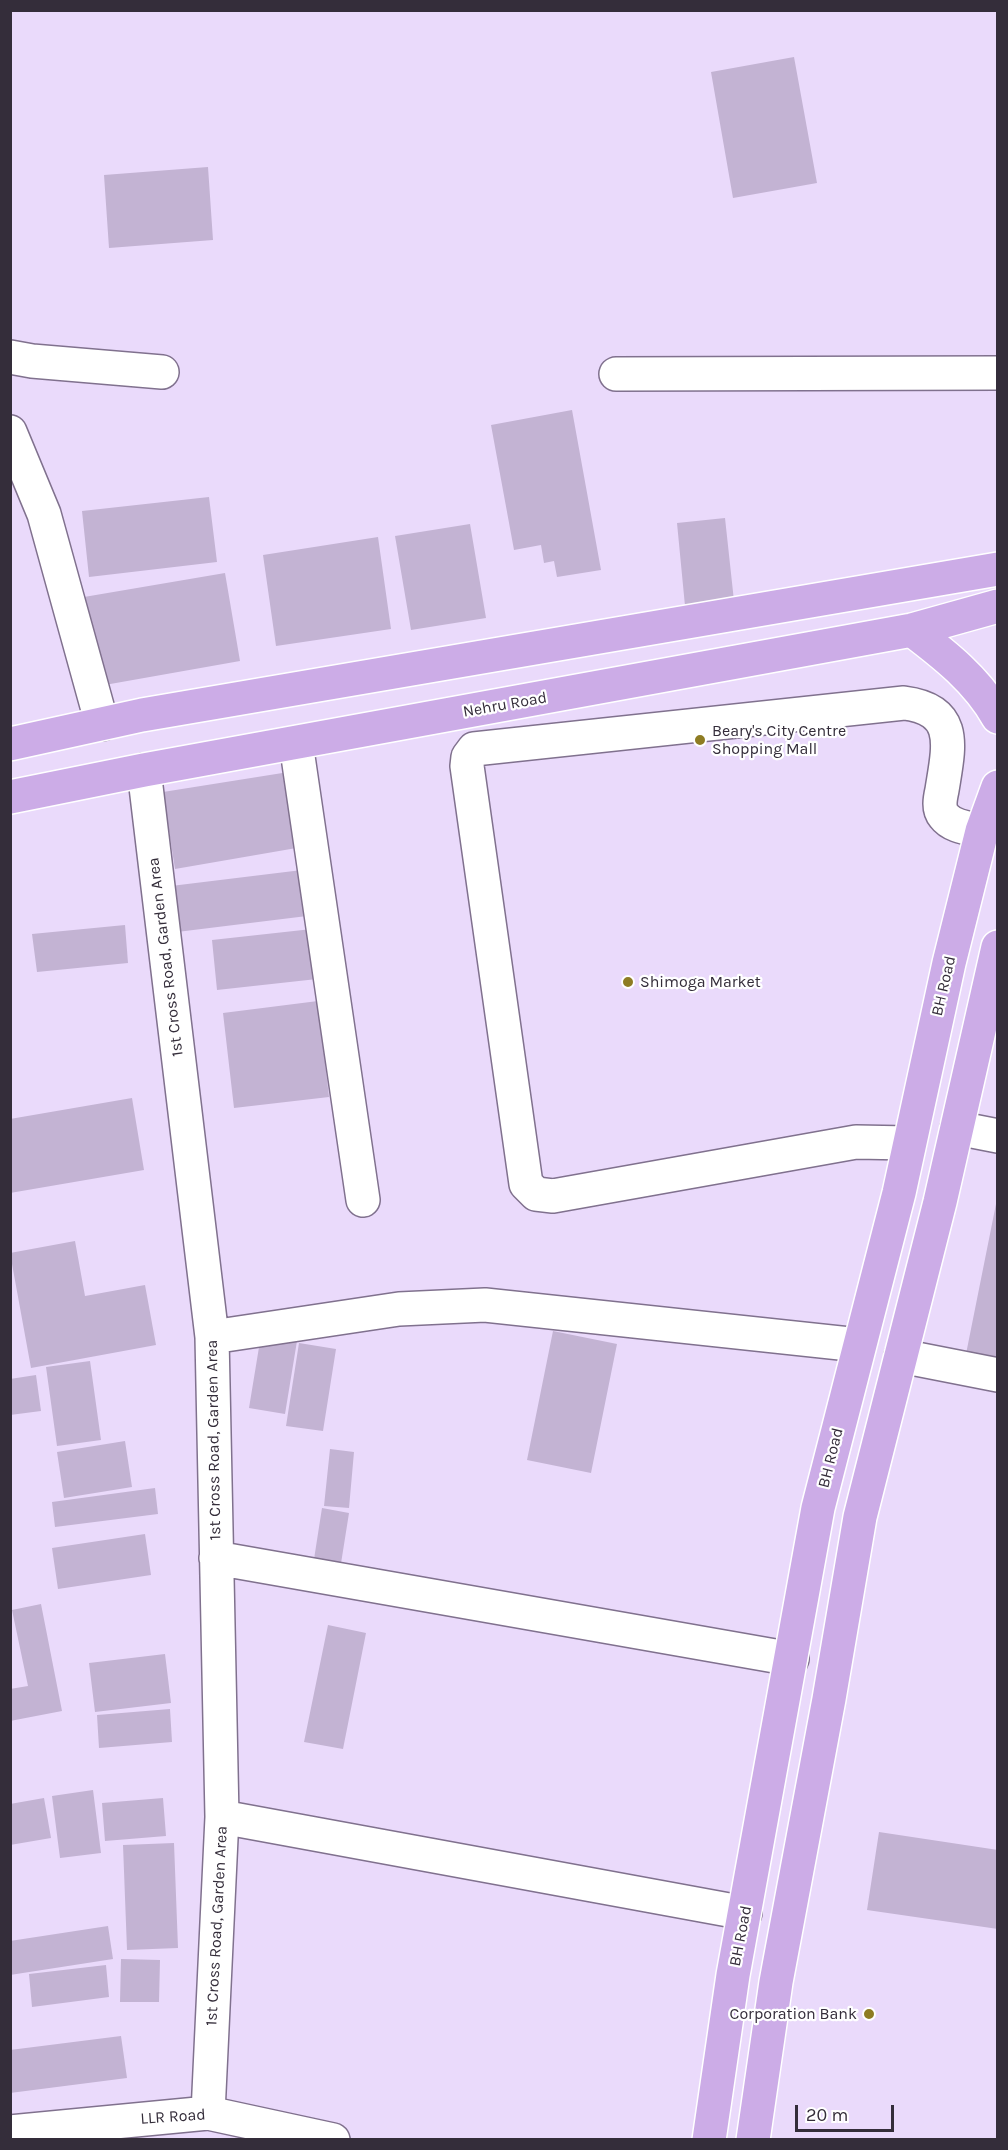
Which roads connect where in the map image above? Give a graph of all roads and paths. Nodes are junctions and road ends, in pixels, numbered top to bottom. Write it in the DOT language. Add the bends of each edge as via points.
graph roads {
  1 [pos="10,357"];
  2 [pos="162,372"];
  3 [pos="998,373"];
  4 [pos="616,374"];
  5 [pos="10,432"];
  6 [pos="998,569"];
  7 [pos="998,606"];
  8 [pos="912,630"];
  9 [pos="998,717"];
  10 [pos="102,724"];
  11 [pos="296,743"];
  12 [pos="10,744"];
  13 [pos="144,770"];
  14 [pos="998,787"];
  15 [pos="10,797"];
  16 [pos="982,831"];
  17 [pos="995,965"];
  18 [pos="957,1128"];
  19 [pos="998,1136"];
  20 [pos="909,1143"];
  21 [pos="363,1200"];
  22 [pos="212,1337"];
  23 [pos="859,1345"];
  24 [pos="901,1356"];
  25 [pos="998,1375"];
  26 [pos="216,1558"];
  27 [pos="792,1659"];
  28 [pos="222,1817"];
  29 [pos="745,1912"];
  30 [pos="208,2113"];
  31 [pos="10,2132"];
  32 [pos="333,2139"];
  33 [pos="709,2139"];
  34 [pos="753,2139"];
  1 -- 2 [label="street"];
  3 -- 4 [label="street"];
  5 -- 10 [label="street" via="44,514"];
  6 -- 10 [label="main road"];
  7 -- 8 [label="main road, Nehru Road"];
  8 -- 9 [label="main road" via="951,660 986,696"];
  8 -- 11 [label="main road, Nehru Road"];
  10 -- 12 [label="main road"];
  11 -- 13 [label="main road, Nehru Road"];
  11 -- 21 [label="street"];
  13 -- 15 [label="main road, Nehru Road"];
  13 -- 22 [label="street, 1st Cross Road, Garden Area"];
  14 -- 16 [label="main road, BH Road"];
  16 -- 20 [label="main road, BH Road"];
  16 -- 20 [label="street" via="952,824 943,815 939,803 948,732 941,717 924,705 904,702 474,749 468,757 526,1184 536,1194 553,1196 856,1142"];
  17 -- 18 [label="main road"];
  18 -- 19 [label="street"];
  18 -- 24 [label="main road"];
  20 -- 23 [label="main road, BH Road"];
  22 -- 23 [label="street" via="399,1309 485,1305"];
  22 -- 26 [label="street, 1st Cross Road, Garden Area"];
  23 -- 27 [label="main road, BH Road" via="818,1508"];
  24 -- 25 [label="street"];
  24 -- 34 [label="main road" via="860,1517 776,1982"];
  26 -- 27 [label="street"];
  26 -- 28 [label="street, 1st Cross Road, Garden Area"];
  27 -- 29 [label="main road, BH Road"];
  28 -- 29 [label="street"];
  28 -- 30 [label="street, 1st Cross Road, Garden Area"];
  29 -- 33 [label="main road, BH Road"];
  30 -- 31 [label="street, LLR Road"];
  30 -- 32 [label="street, LLR Road"];
}
